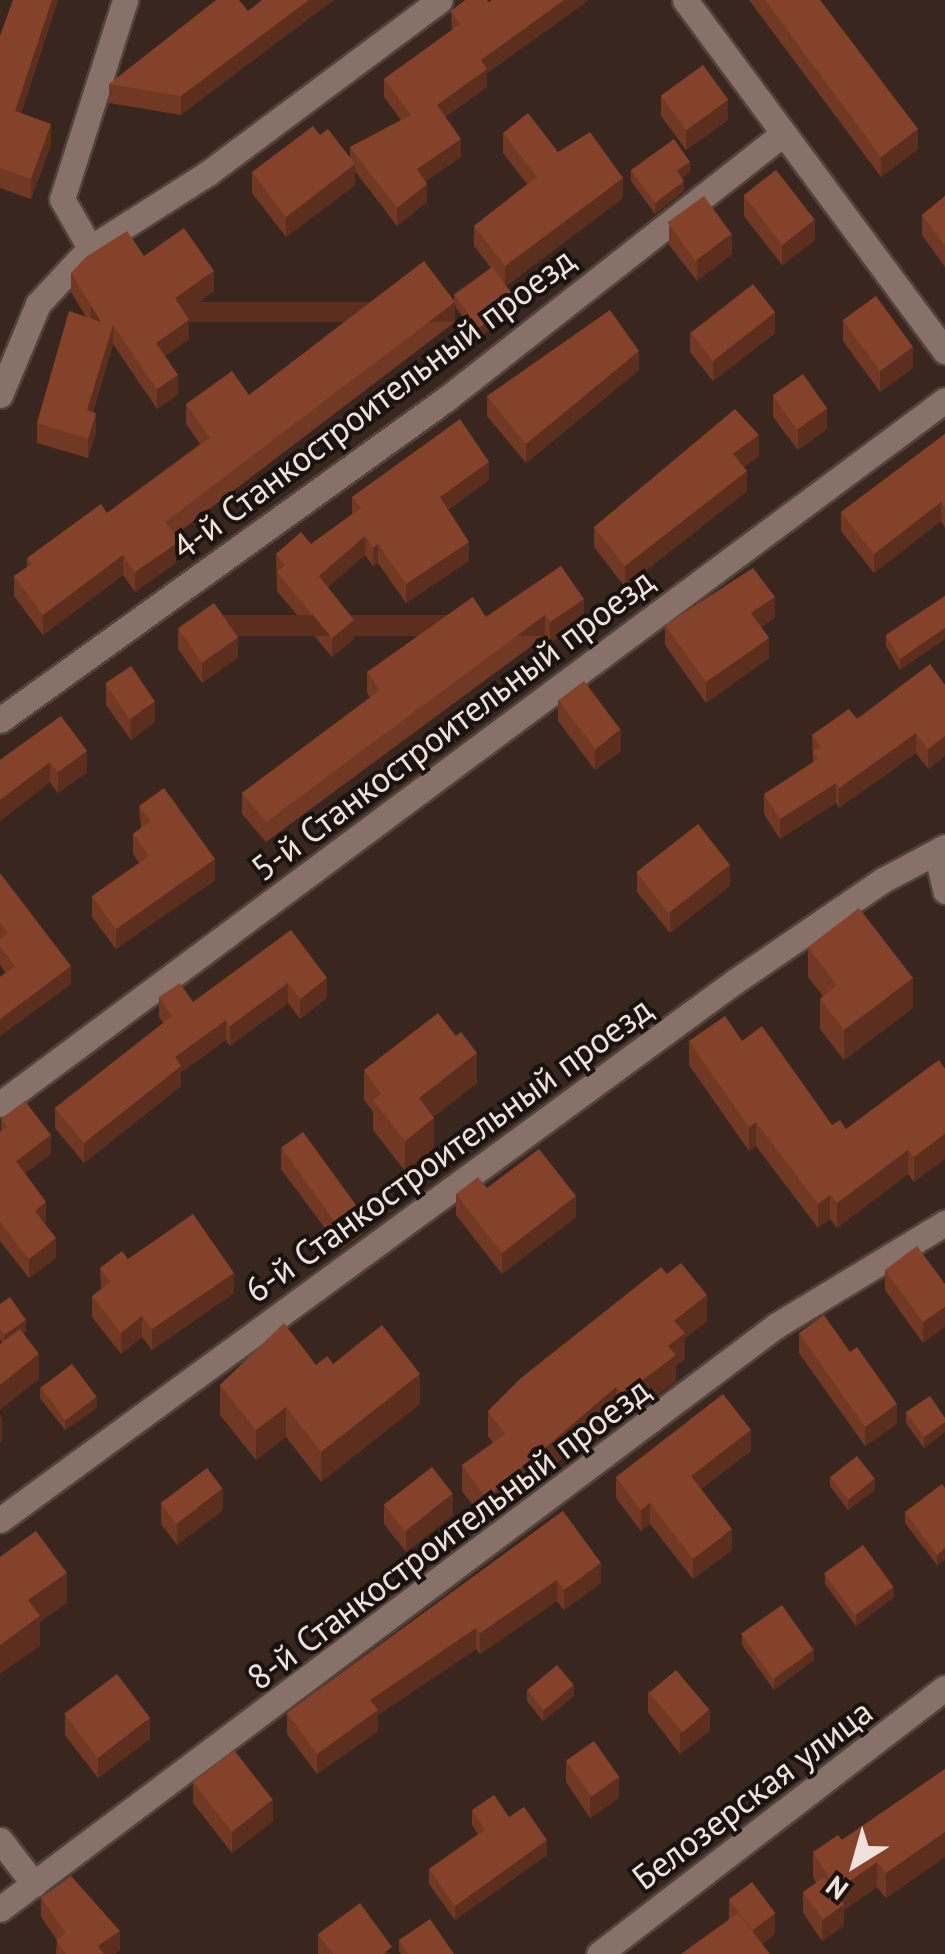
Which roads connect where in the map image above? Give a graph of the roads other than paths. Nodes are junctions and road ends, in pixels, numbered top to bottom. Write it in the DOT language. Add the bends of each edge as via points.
graph roads {
  1 [pos="124,0"];
  2 [pos="440,0"];
  3 [pos="685,0"];
  4 [pos="782,135"];
  5 [pos="90,248"];
  6 [pos="945,351"];
  7 [pos="0,395"];
  8 [pos="945,400"];
  9 [pos="0,720"];
  10 [pos="941,851"];
  11 [pos="945,891"];
  12 [pos="0,1104"];
  13 [pos="945,1223"];
  14 [pos="0,1520"];
  15 [pos="945,1688"];
  16 [pos="0,1840"];
  17 [pos="34,1884"];
  18 [pos="0,1909"];
  19 [pos="599,1954"];
  1 -- 5 [label="street" via="62,200"];
  2 -- 5 [label="street" via="208,173"];
  3 -- 4 [label="street"];
  4 -- 6 [label="street"];
  4 -- 9 [label="street, 4-й Станкостроительный проезд" via="446,399"];
  5 -- 7 [label="street" via="38,304"];
  8 -- 12 [label="street, 5-й Станкостроительный проезд"];
  10 -- 11 [label="street"];
  10 -- 14 [label="street, 6-й Станкостроительный проезд" via="883,880 734,982"];
  13 -- 17 [label="street, 8-й Станкостроительный проезд" via="777,1325"];
  15 -- 19 [label="street, Белозерская улица"];
  16 -- 17 [label="street"];
  17 -- 18 [label="street, 8-й Станкостроительный проезд"];
}
